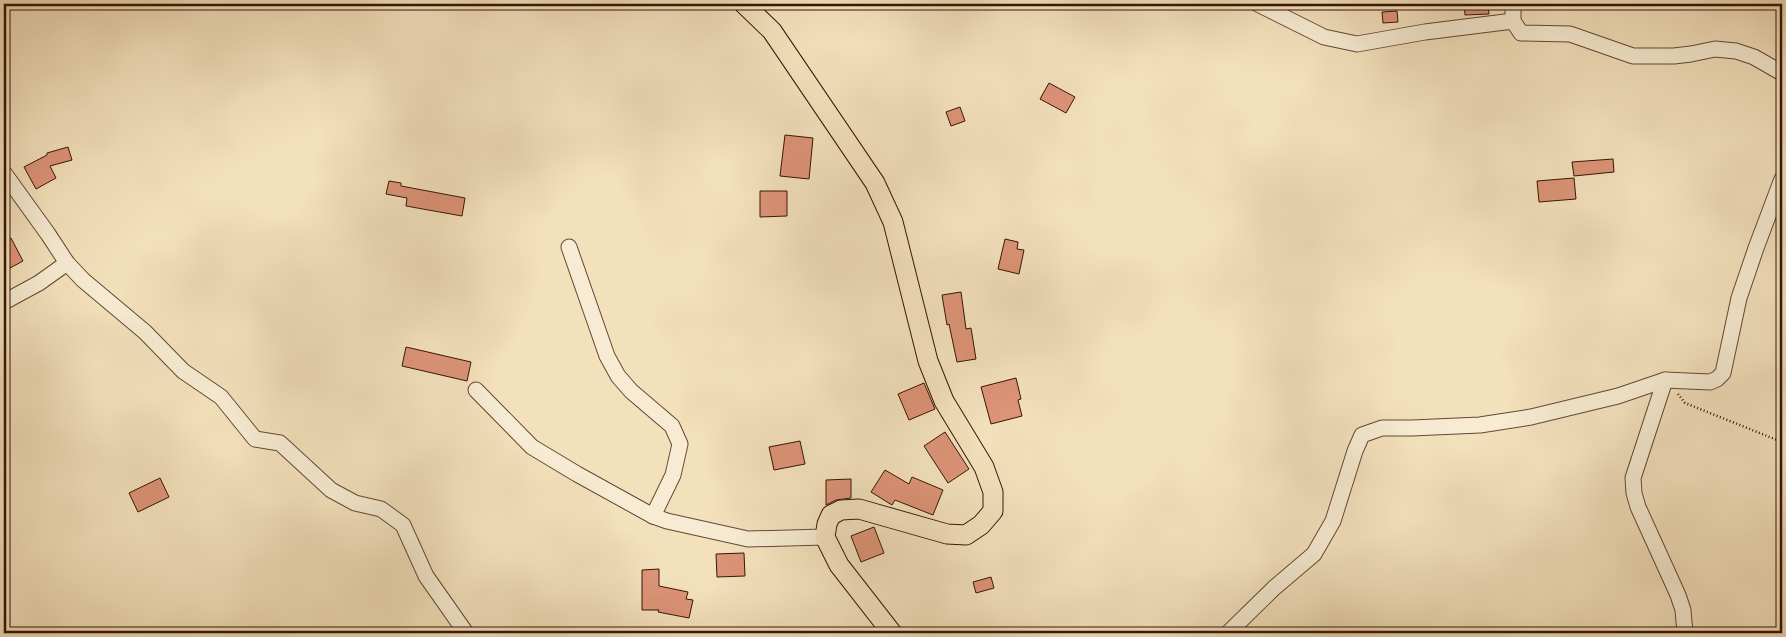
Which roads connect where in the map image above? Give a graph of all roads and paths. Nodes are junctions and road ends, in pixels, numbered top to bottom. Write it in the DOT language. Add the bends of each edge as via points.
graph roads {
  1 [pos="744,4"];
  2 [pos="1258,4"];
  3 [pos="1513,4"];
  4 [pos="1513,22"];
  5 [pos="1782,73"];
  6 [pos="4,173"];
  7 [pos="1782,179"];
  8 [pos="569,247"];
  9 [pos="67,263"];
  10 [pos="4,302"];
  11 [pos="1665,380"];
  12 [pos="476,390"];
  13 [pos="1782,449"];
  14 [pos="653,516"];
  15 [pos="825,537"];
  16 [pos="466,633"];
  17 [pos="892,633"];
  18 [pos="1228,633"];
  19 [pos="1685,633"];
  1 -- 15 [label="main road" via="772,31 875,183 893,222 928,361 944,402 984,467 993,492 993,511 981,525 966,534 947,534 859,509 841,510 831,515"];
  2 -- 4 [label="street" via="1324,36 1357,44 1424,32"];
  3 -- 4 [label="street"];
  4 -- 5 [label="street" via="1521,33 1570,34 1633,56 1736,50"];
  6 -- 9 [label="street"];
  7 -- 11 [label="street" via="1739,298 1723,373 1718,380 1710,382"];
  8 -- 14 [label="street" via="607,356 618,376 672,426 680,444 673,475"];
  9 -- 10 [label="street"];
  9 -- 16 [label="street" via="145,332 183,371 221,397 255,439 280,443 331,490 355,503 381,509 404,525 426,576"];
  11 -- 13 [label="path" via="1685,403 1777,440"];
  11 -- 18 [label="street" via="1618,396 1531,418 1480,424 1382,428 1362,435 1332,521 1314,554"];
  11 -- 19 [label="street" via="1633,478 1634,493 1678,595"];
  12 -- 14 [label="street" via="532,447"];
  14 -- 15 [label="street" via="748,539"];
  15 -- 17 [label="main road" via="839,565"];
}
